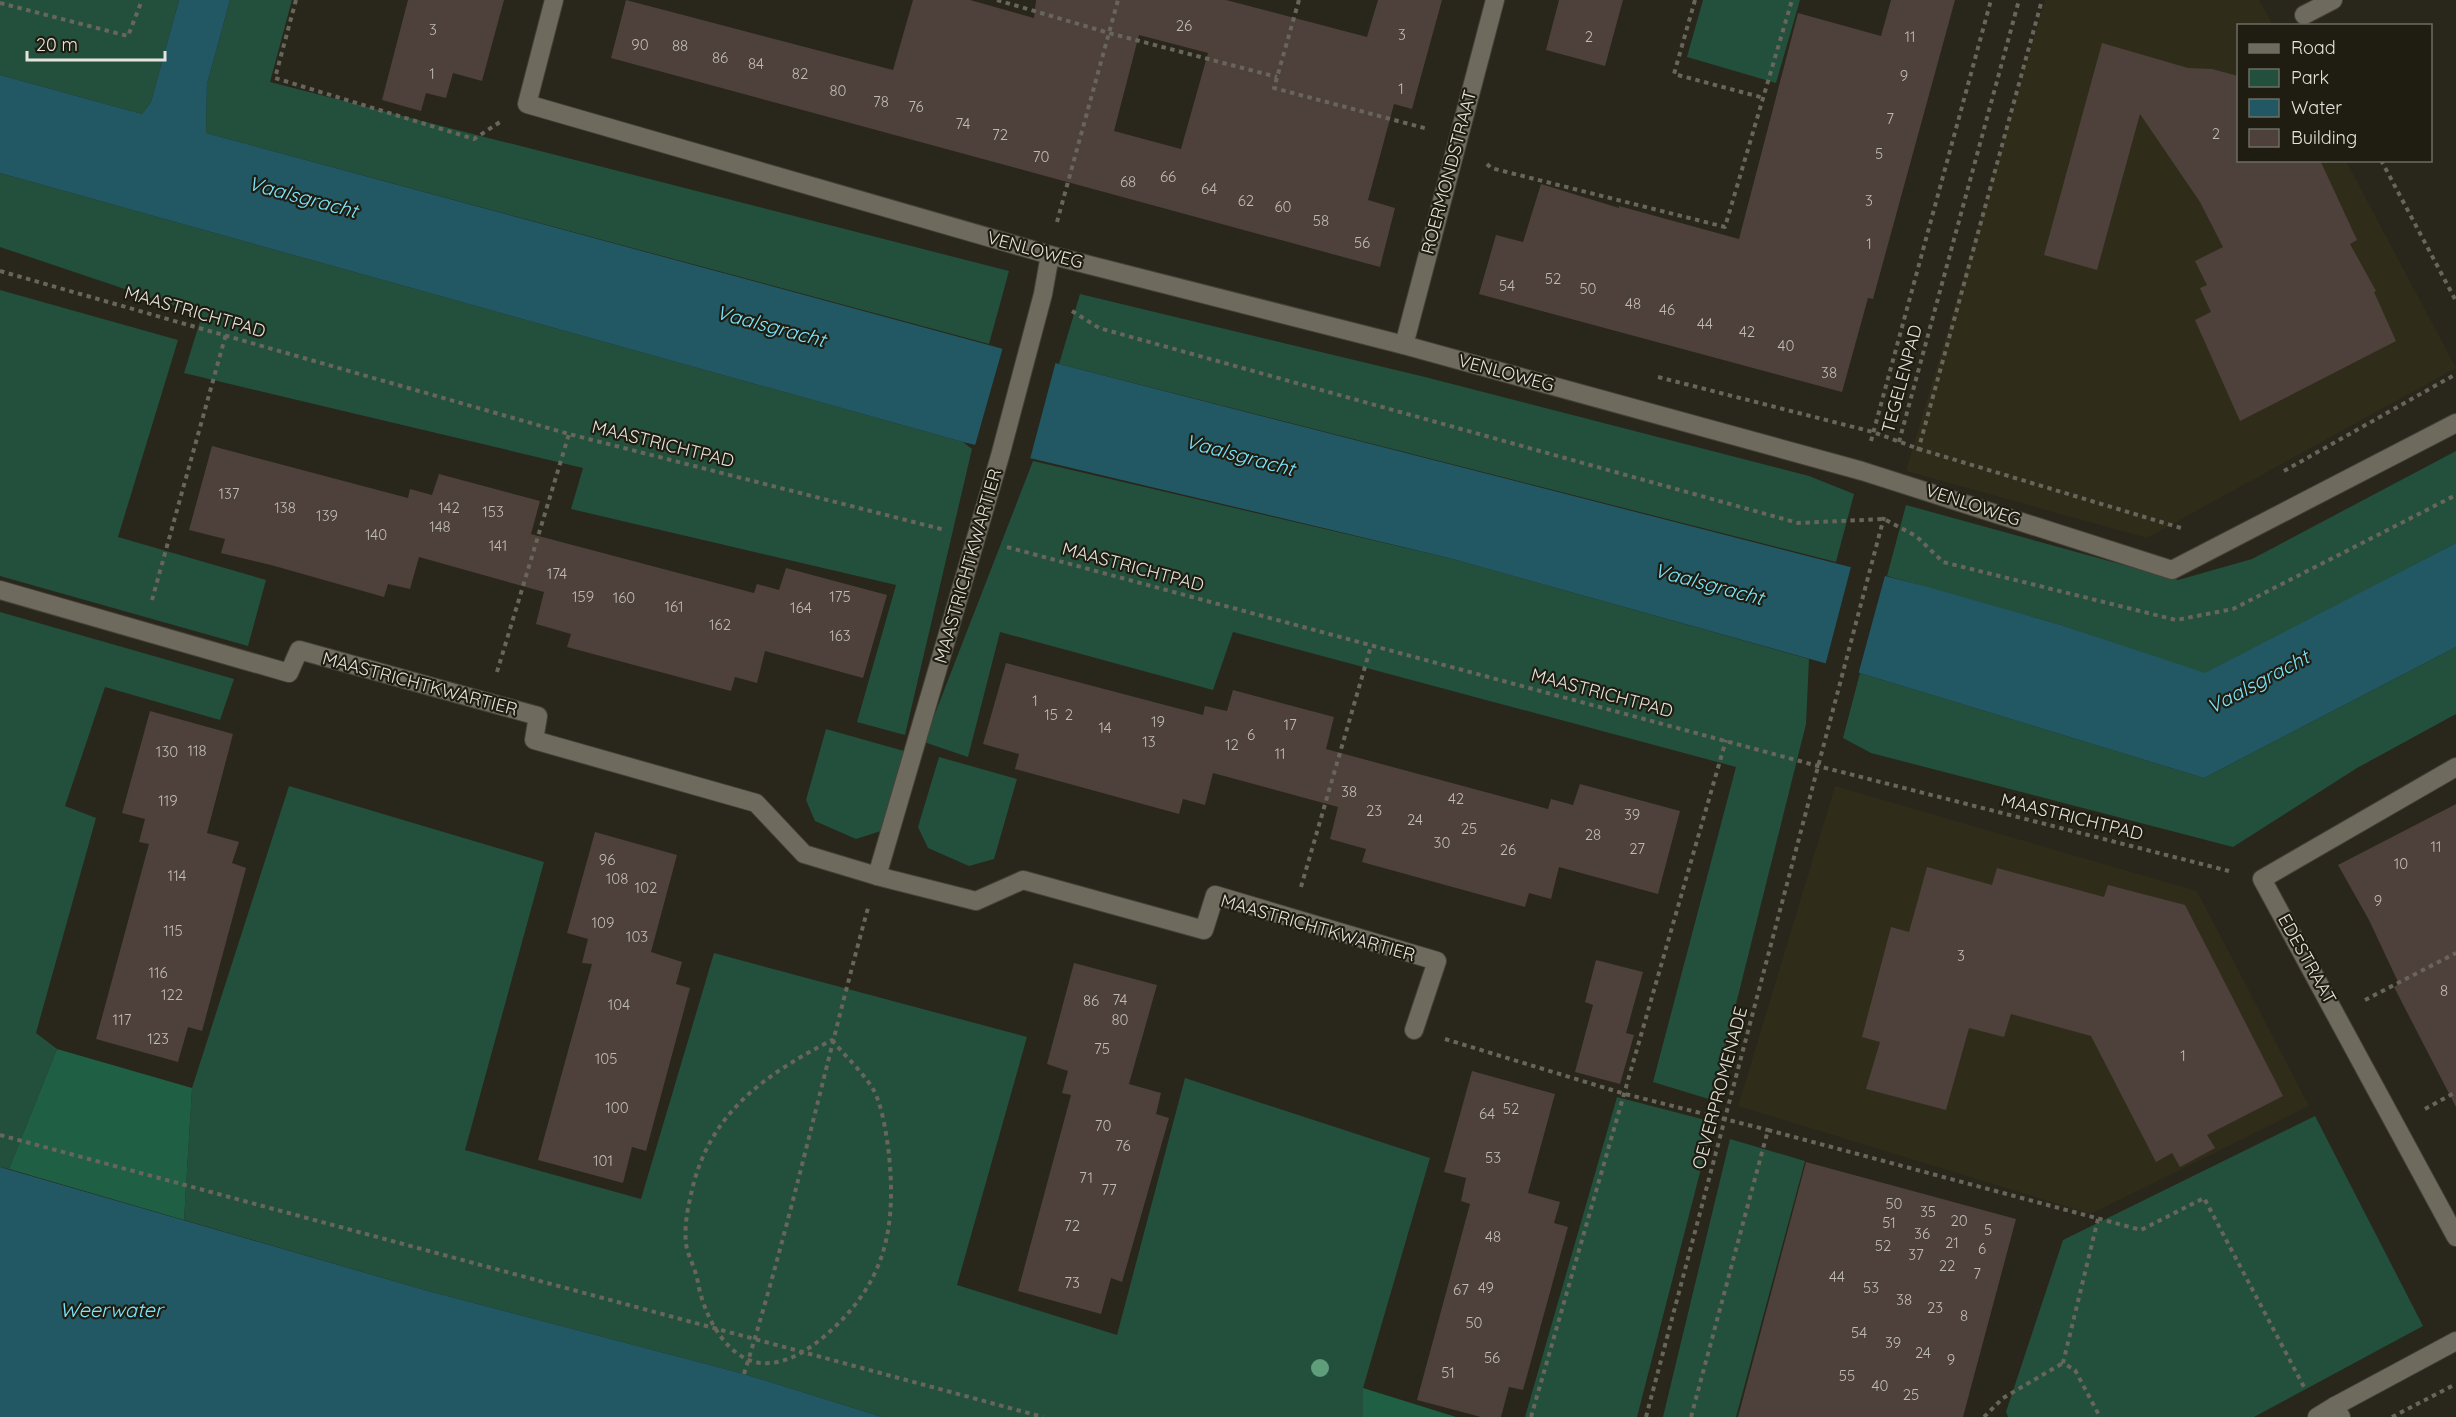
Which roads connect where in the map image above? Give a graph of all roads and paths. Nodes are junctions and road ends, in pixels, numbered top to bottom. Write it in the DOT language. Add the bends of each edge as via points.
graph roads {
  1 [pos="142,0"];
  2 [pos="296,0"];
  3 [pos="554,0"];
  4 [pos="997,0"];
  5 [pos="1118,0"];
  6 [pos="1299,0"];
  7 [pos="1495,0"];
  8 [pos="1695,0"];
  9 [pos="1792,0"];
  10 [pos="1991,0"];
  11 [pos="2019,0"];
  12 [pos="2042,0"];
  13 [pos="2333,0"];
  14 [pos="0,3"];
  15 [pos="2304,15"];
  16 [pos="1109,33"];
  17 [pos="1277,77"];
  18 [pos="1764,98"];
  19 [pos="527,104"];
  20 [pos="1458,137"];
  21 [pos="2382,162"];
  22 [pos="1057,222"];
  23 [pos="1068,225"];
  24 [pos="1050,255"];
  25 [pos="0,271"];
  26 [pos="1043,294"];
  27 [pos="2456,302"];
  28 [pos="226,334"];
  29 [pos="1404,345"];
  30 [pos="2456,374"];
  31 [pos="1656,377"];
  32 [pos="2456,423"];
  33 [pos="1873,432"];
  34 [pos="569,435"];
  35 [pos="1899,441"];
  36 [pos="1919,449"];
  37 [pos="1862,471"];
  38 [pos="2283,471"];
  39 [pos="1889,478"];
  40 [pos="1908,484"];
  41 [pos="2456,495"];
  42 [pos="1884,519"];
  43 [pos="2192,523"];
  44 [pos="976,538"];
  45 [pos="0,590"];
  46 [pos="143,632"];
  47 [pos="1371,646"];
  48 [pos="488,704"];
  49 [pos="1726,740"];
  50 [pos="1818,766"];
  51 [pos="2456,767"];
  52 [pos="877,876"];
  53 [pos="2262,879"];
  54 [pos="1292,918"];
  55 [pos="2456,953"];
  56 [pos="2337,1014"];
  57 [pos="1414,1030"];
  58 [pos="832,1040"];
  59 [pos="1625,1094"];
  60 [pos="1726,1120"];
  61 [pos="1768,1130"];
  62 [pos="0,1135"];
  63 [pos="2098,1219"];
  64 [pos="2456,1237"];
  65 [pos="718,1331"];
  66 [pos="754,1340"];
  67 [pos="2456,1341"];
  68 [pos="805,1352"];
  69 [pos="748,1360"];
  70 [pos="2063,1363"];
  71 [pos="744,1374"];
  72 [pos="2456,1384"];
  73 [pos="2338,1411"];
  74 [pos="2318,1416"];
  75 [pos="1043,1417"];
  76 [pos="1531,1417"];
  77 [pos="1646,1417"];
  78 [pos="1691,1417"];
  79 [pos="1984,1417"];
  80 [pos="2100,1417"];
  81 [pos="2392,1417"];
  1 -- 14 [label="path" via="128,36"];
  2 -- 19 [label="path" via="275,78 474,139"];
  3 -- 19 [label="street"];
  4 -- 16 [label="path"];
  5 -- 16 [label="path"];
  6 -- 17 [label="path"];
  7 -- 20 [label="street, ROERMONDSTRAAT"];
  8 -- 18 [label="path" via="1674,74"];
  9 -- 18 [label="path"];
  10 -- 33 [label="path"];
  11 -- 35 [label="path, TEGELENPAD"];
  12 -- 36 [label="path"];
  13 -- 15 [label="street"];
  16 -- 17 [label="path"];
  16 -- 22 [label="path"];
  17 -- 20 [label="path" via="1274,88"];
  18 -- 20 [label="path" via="1725,226 1491,168"];
  19 -- 24 [label="street, VENLOWEG"];
  20 -- 29 [label="street, ROERMONDSTRAAT"];
  21 -- 27 [label="path"];
  22 -- 23 [label="path"];
  22 -- 24 [label="path"];
  24 -- 26 [label="street, MAASTRICHTKWARTIER"];
  24 -- 29 [label="street, VENLOWEG"];
  25 -- 28 [label="path, MAASTRICHTPAD"];
  26 -- 42 [label="path" via="1099,328 1798,523"];
  26 -- 44 [label="street, MAASTRICHTKWARTIER"];
  28 -- 34 [label="path, MAASTRICHTPAD"];
  28 -- 46 [label="path"];
  29 -- 37 [label="street, VENLOWEG"];
  30 -- 38 [label="path"];
  31 -- 33 [label="path"];
  32 -- 40 [label="street, VENLOWEG" via="2172,570"];
  33 -- 35 [label="path"];
  33 -- 37 [label="path"];
  34 -- 44 [label="path, MAASTRICHTPAD"];
  34 -- 48 [label="path"];
  35 -- 36 [label="path"];
  35 -- 39 [label="path, TEGELENPAD"];
  36 -- 40 [label="path"];
  36 -- 43 [label="path" via="2182,528"];
  37 -- 39 [label="street, VENLOWEG"];
  39 -- 40 [label="street, VENLOWEG"];
  39 -- 42 [label="path, TEGELENPAD"];
  41 -- 42 [label="path" via="2233,609 2176,620 1943,562 1916,536"];
  42 -- 50 [label="path, TEGELENPAD"];
  44 -- 47 [label="path, MAASTRICHTPAD"];
  44 -- 52 [label="street, MAASTRICHTKWARTIER"];
  45 -- 46 [label="street, MAASTRICHTKWARTIER"];
  46 -- 48 [label="street, MAASTRICHTKWARTIER" via="289,673 299,650"];
  47 -- 49 [label="path, MAASTRICHTPAD"];
  47 -- 54 [label="path"];
  48 -- 52 [label="street, MAASTRICHTKWARTIER" via="538,716 534,740 756,803 804,854"];
  49 -- 50 [label="path, MAASTRICHTPAD"];
  49 -- 59 [label="path"];
  50 -- 53 [label="path, MAASTRICHTPAD"];
  50 -- 60 [label="path, OEVERPROMENADE"];
  51 -- 53 [label="street"];
  52 -- 54 [label="street, MAASTRICHTKWARTIER" via="976,901 1023,880 1204,930 1215,895"];
  52 -- 58 [label="path"];
  53 -- 56 [label="street, EDESTRAAT"];
  54 -- 57 [label="street, MAASTRICHTKWARTIER" via="1437,961"];
  55 -- 56 [label="path"];
  56 -- 64 [label="street, EDESTRAAT"];
  57 -- 59 [label="path"];
  58 -- 65 [label="path" via="760,1083 719,1124 696,1175 686,1215 686,1245 702,1299"];
  58 -- 66 [label="path" via="786,1236"];
  58 -- 68 [label="path" via="874,1090 887,1137 891,1176 889,1235 881,1264 861,1300"];
  59 -- 60 [label="path"];
  59 -- 76 [label="path"];
  60 -- 61 [label="path"];
  60 -- 77 [label="path, OEVERPROMENADE"];
  61 -- 63 [label="path"];
  61 -- 78 [label="path"];
  62 -- 65 [label="path"];
  63 -- 70 [label="path"];
  63 -- 74 [label="path" via="2141,1230 2204,1198"];
  65 -- 66 [label="path"];
  65 -- 69 [label="path"];
  66 -- 68 [label="path"];
  66 -- 69 [label="path"];
  67 -- 73 [label="street"];
  68 -- 69 [label="path" via="783,1361"];
  68 -- 75 [label="path"];
  69 -- 71 [label="path"];
  70 -- 79 [label="path" via="2003,1398"];
  70 -- 80 [label="path" via="2075,1370"];
  72 -- 81 [label="path"];
  73 -- 74 [label="street"];
}
